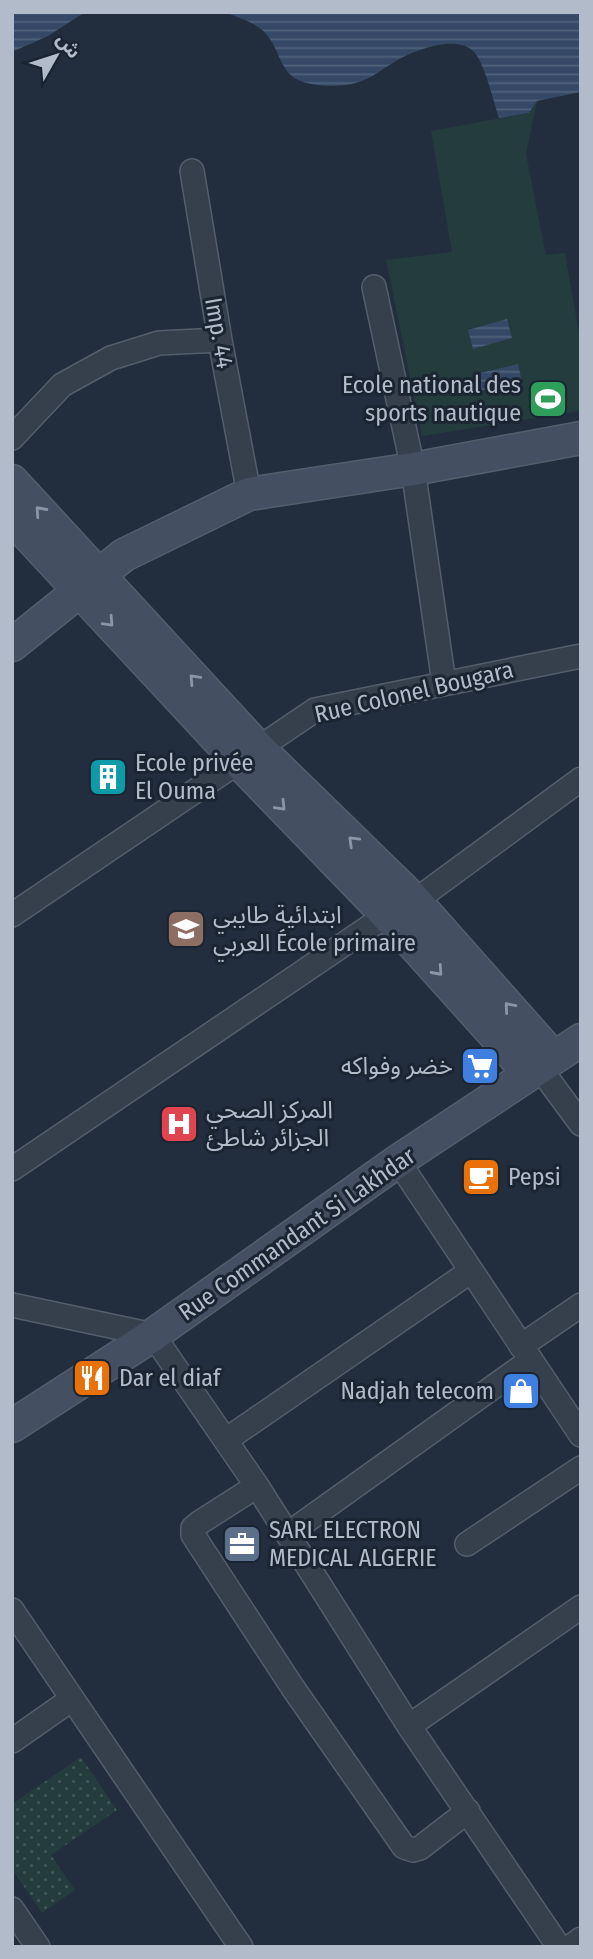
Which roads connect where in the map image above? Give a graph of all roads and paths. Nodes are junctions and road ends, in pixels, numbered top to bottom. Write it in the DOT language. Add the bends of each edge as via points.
graph roads {
  1 [pos="192,171"];
  2 [pos="374,287"];
  3 [pos="220,340"];
  4 [pos="12,438"];
  5 [pos="581,438"];
  6 [pos="413,469"];
  7 [pos="12,481"];
  8 [pos="249,494"];
  9 [pos="12,518"];
  10 [pos="89,582"];
  11 [pos="12,645"];
  12 [pos="581,656"];
  13 [pos="444,683"];
  14 [pos="248,755"];
  15 [pos="581,779"];
  16 [pos="401,908"];
  17 [pos="12,915"];
  18 [pos="559,1058"];
  19 [pos="581,1124"];
  20 [pos="398,1161"];
  21 [pos="12,1169"];
  22 [pos="471,1271"];
  23 [pos="12,1305"];
  24 [pos="581,1305"];
  25 [pos="153,1335"];
  26 [pos="526,1353"];
  27 [pos="12,1426"];
  28 [pos="581,1435"];
  29 [pos="226,1440"];
  30 [pos="581,1468"];
  31 [pos="257,1486"];
  32 [pos="288,1534"];
  33 [pos="467,1544"];
  34 [pos="581,1607"];
  35 [pos="12,1610"];
  36 [pos="72,1699"];
  37 [pos="409,1726"];
  38 [pos="12,1741"];
  39 [pos="468,1811"];
  40 [pos="12,1909"];
  41 [pos="581,1939"];
  42 [pos="38,1947"];
  43 [pos="241,1947"];
  44 [pos="559,1947"];
  45 [pos="570,1947"];
  1 -- 3 [label="street, Imp. 44"];
  2 -- 6 [label="street"];
  3 -- 4 [label="street" via="159,343 111,358 62,385"];
  3 -- 8 [label="street, Imp. 44"];
  5 -- 6 [label="street"];
  6 -- 8 [label="street"];
  6 -- 13 [label="street"];
  10 -- 7 [label="street, one-way"];
  8 -- 10 [label="street" via="124,555"];
  9 -- 10 [label="street"];
  10 -- 11 [label="street"];
  10 -- 14 [label="street"];
  12 -- 13 [label="street, Rue Colonel Bougara"];
  13 -- 14 [label="street, Rue Colonel Bougara" via="314,710"];
  14 -- 16 [label="street"];
  14 -- 17 [label="street, Rue Colonel Bougara"];
  15 -- 16 [label="street"];
  16 -- 18 [label="street"];
  16 -- 21 [label="street"];
  18 -- 19 [label="street"];
  18 -- 20 [label="street, Rue Commandant Si Lakhdar"];
  20 -- 22 [label="street"];
  20 -- 25 [label="street, Rue Commandant Si Lakhdar"];
  22 -- 26 [label="street"];
  22 -- 29 [label="street"];
  23 -- 25 [label="street"];
  24 -- 26 [label="street"];
  25 -- 27 [label="street, Rue Commandant Si Lakhdar"];
  25 -- 29 [label="street"];
  26 -- 28 [label="street"];
  26 -- 32 [label="street"];
  29 -- 31 [label="street"];
  30 -- 33 [label="street"];
  31 -- 32 [label="street"];
  31 -- 39 [label="street" via="194,1528 193,1535 404,1847 419,1848"];
  32 -- 37 [label="street"];
  34 -- 37 [label="street"];
  35 -- 36 [label="street"];
  36 -- 38 [label="street"];
  36 -- 43 [label="street"];
  37 -- 39 [label="street"];
  39 -- 44 [label="street"];
  40 -- 42 [label="street"];
  41 -- 45 [label="street"];
}
